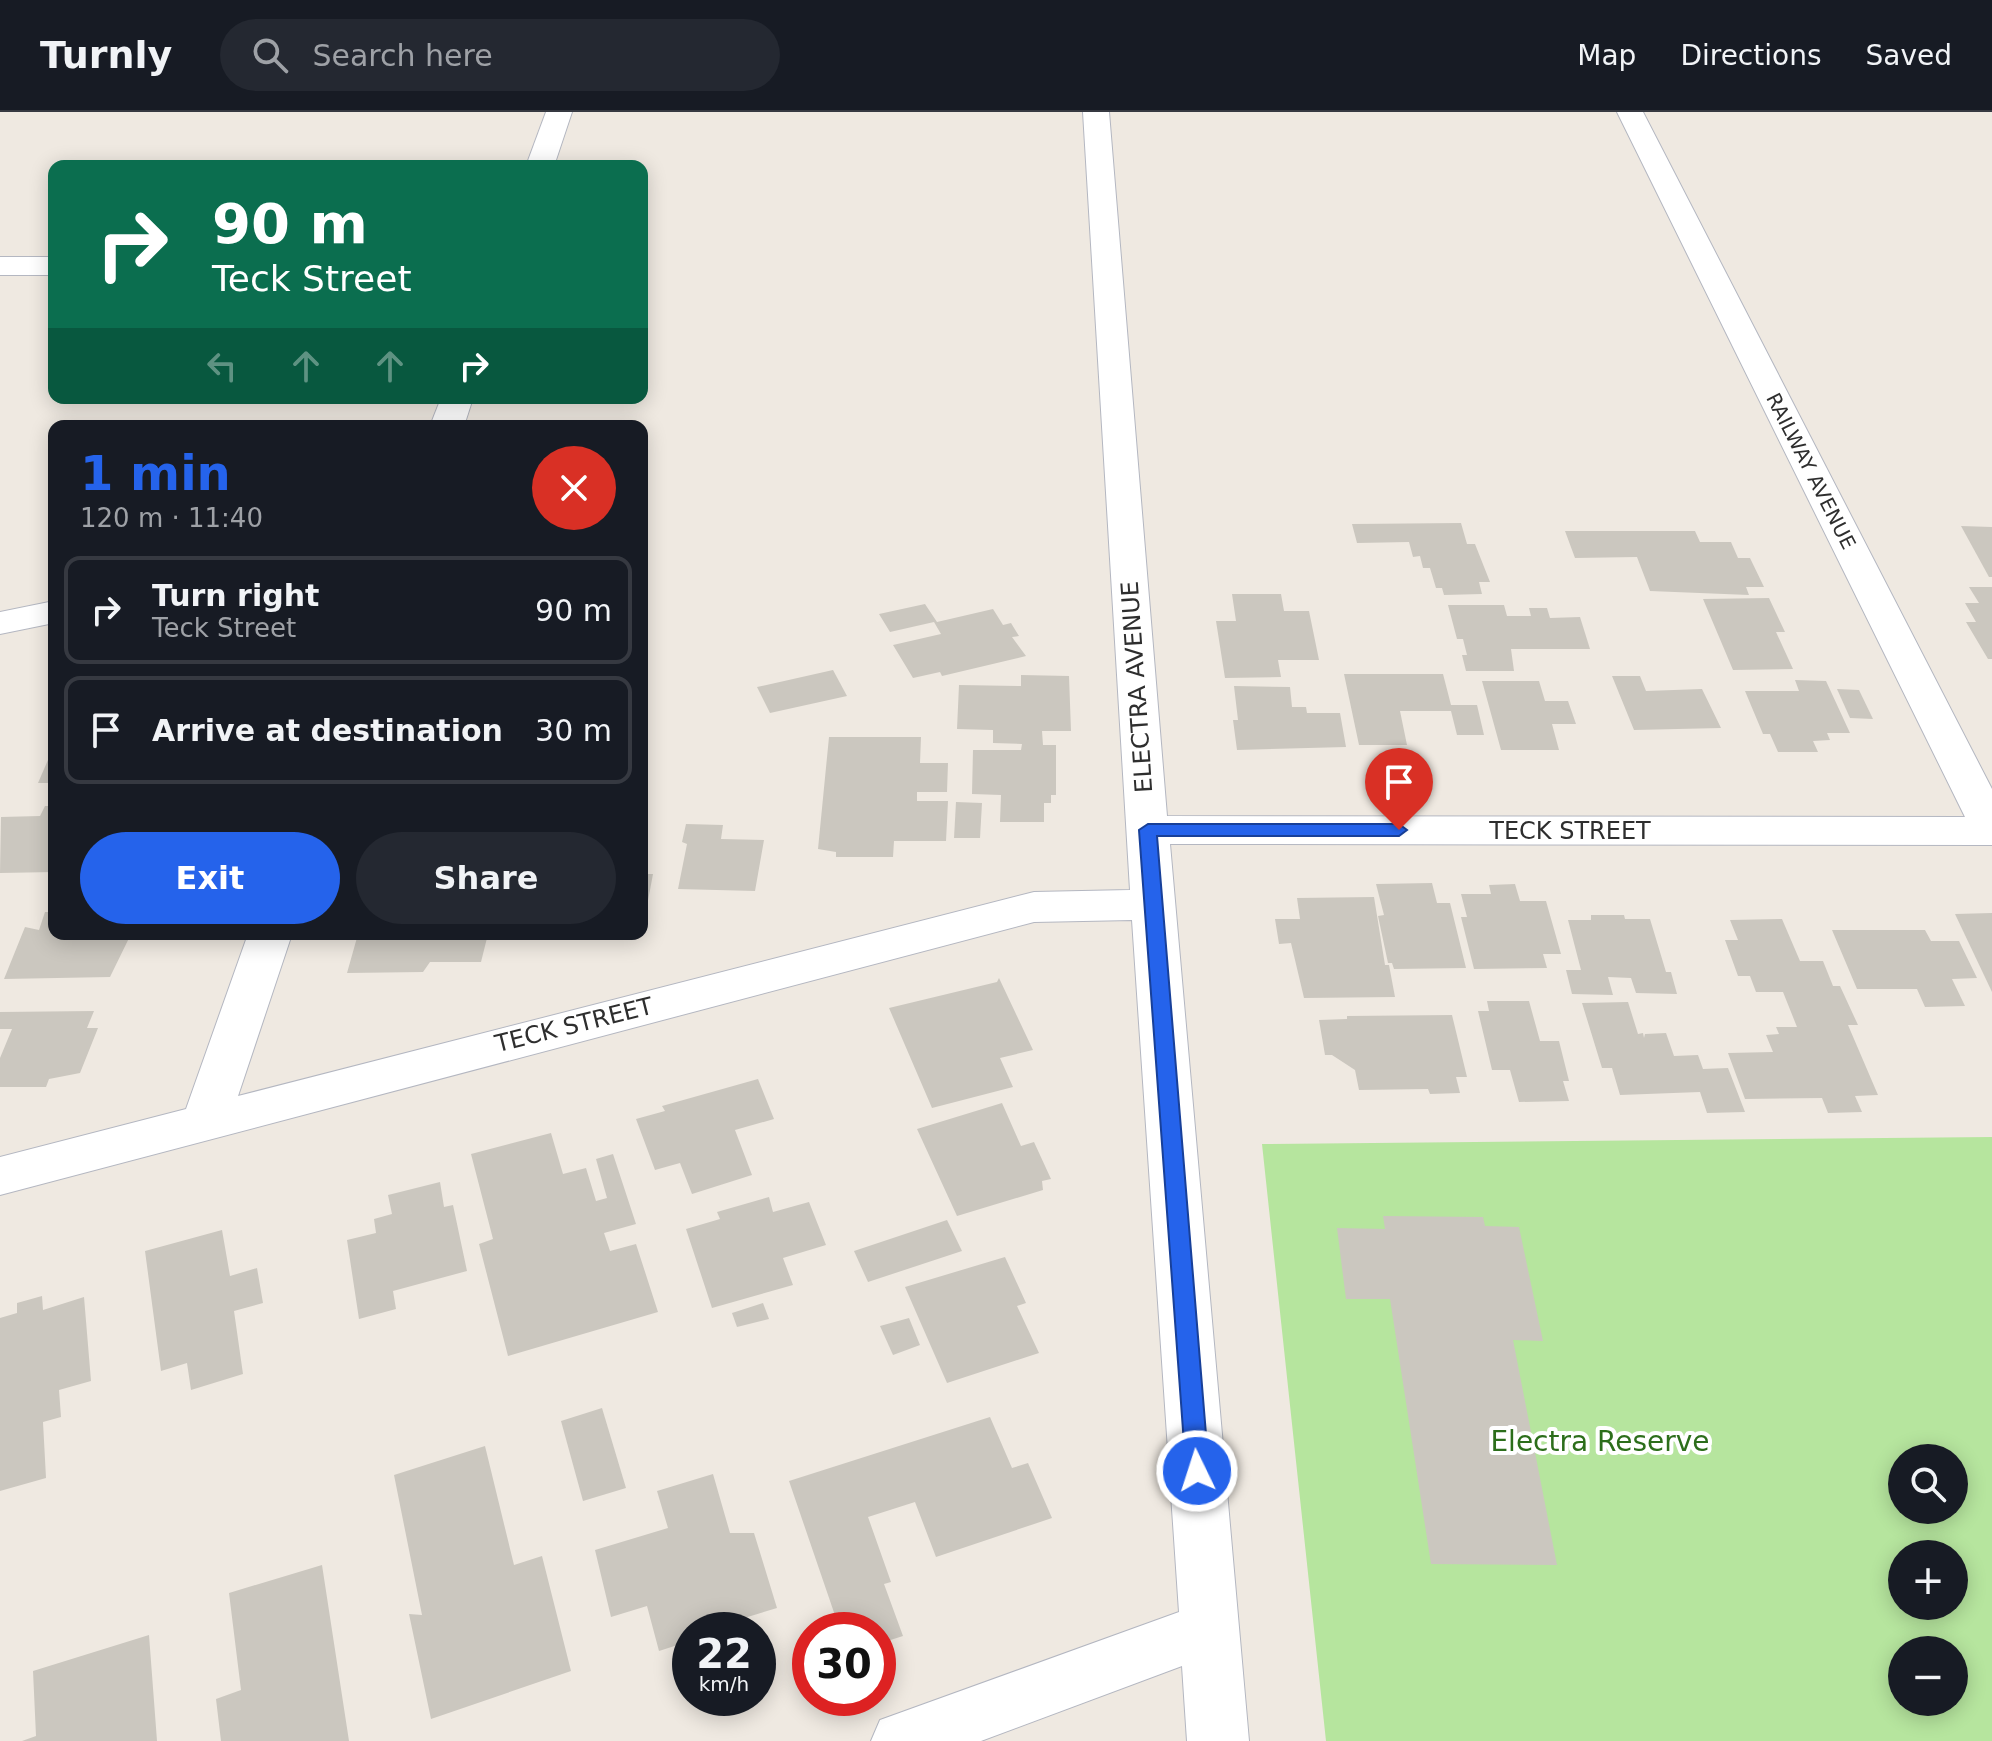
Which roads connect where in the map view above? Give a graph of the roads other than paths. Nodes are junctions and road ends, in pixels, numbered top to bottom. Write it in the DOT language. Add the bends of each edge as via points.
graph roads {
  1 [pos="559,112"];
  2 [pos="1096,112"];
  3 [pos="1630,112"];
  4 [pos="542,160"];
  5 [pos="0,266"];
  6 [pos="48,266"];
  7 [pos="48,613"];
  8 [pos="0,623"];
  9 [pos="1148,830"];
  10 [pos="1992,831"];
  11 [pos="1153,905"];
  12 [pos="268,940"];
  13 [pos="206,1120"];
  14 [pos="0,1176"];
  15 [pos="1210,1628"];
  16 [pos="902,1741"];
  17 [pos="1218,1741"];
  1 -- 4 [label="street"];
  2 -- 9 [label="street, ELECTRA AVENUE"];
  3 -- 10 [label="street, RAILWAY AVENUE"];
  5 -- 6 [label="street"];
  7 -- 8 [label="street"];
  9 -- 10 [label="street, TECK STREET"];
  9 -- 11 [label="street, ELECTRA AVENUE"];
  11 -- 13 [label="street, TECK STREET" via="1034,907"];
  11 -- 15 [label="street, ELECTRA AVENUE"];
  12 -- 13 [label="street"];
  13 -- 14 [label="street, TECK STREET"];
  15 -- 16 [label="street"];
  15 -- 17 [label="street, ELECTRA AVENUE"];
}
